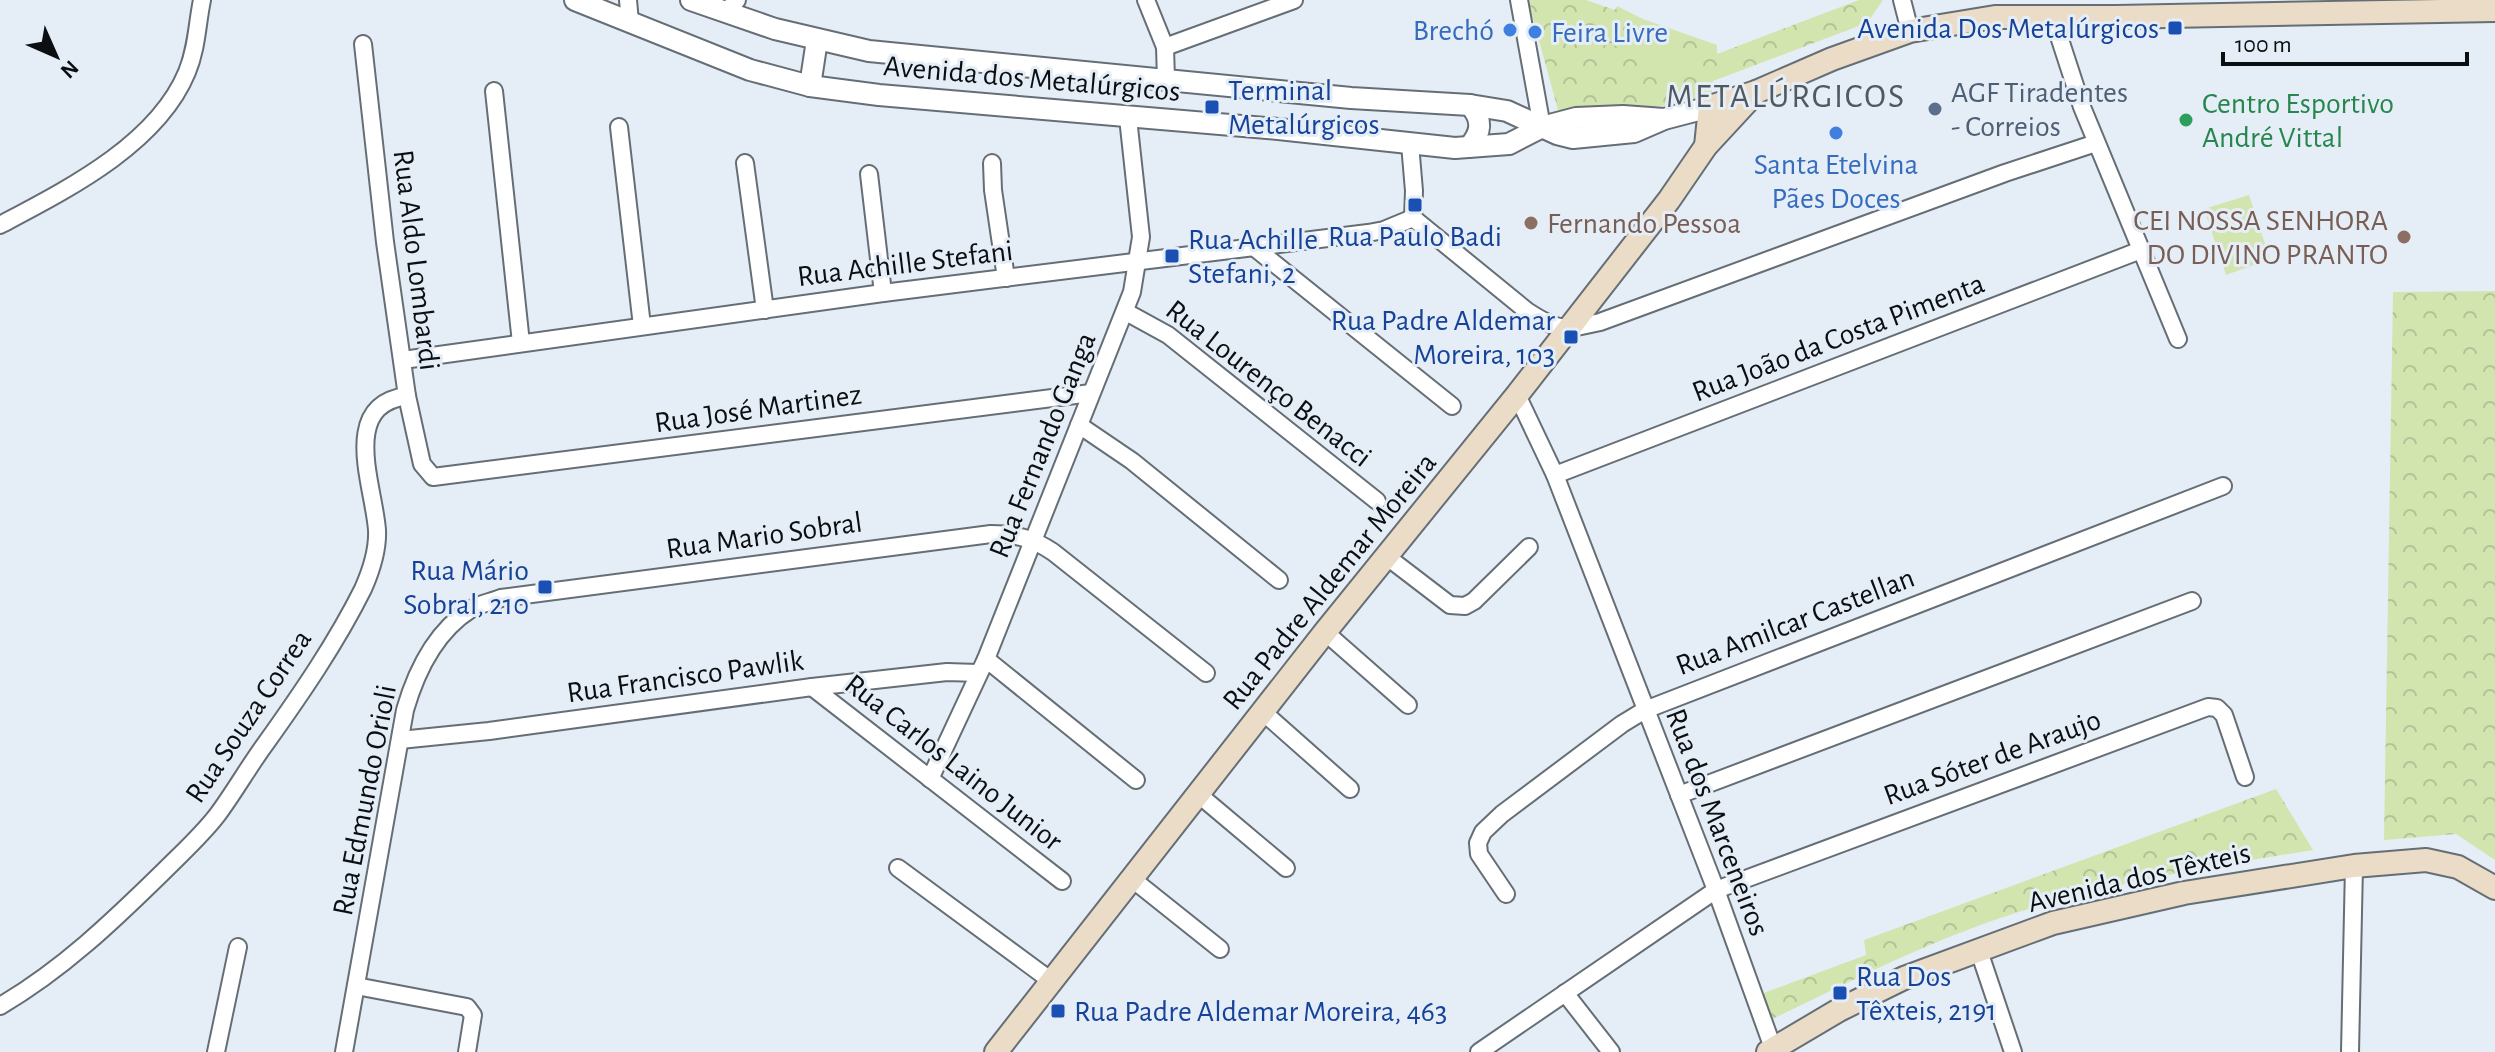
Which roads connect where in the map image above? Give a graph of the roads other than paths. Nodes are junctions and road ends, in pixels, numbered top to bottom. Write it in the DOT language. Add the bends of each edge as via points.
graph roads {
  1 [pos="202,0"];
  2 [pos="575,0"];
  3 [pos="628,0"];
  4 [pos="691,0"];
  5 [pos="1146,0"];
  6 [pos="1294,0"];
  7 [pos="1519,0"];
  8 [pos="1902,0"];
  9 [pos="731,6"];
  10 [pos="2495,10"];
  11 [pos="2053,18"];
  12 [pos="630,22"];
  13 [pos="1910,31"];
  14 [pos="817,40"];
  15 [pos="363,44"];
  16 [pos="1165,47"];
  17 [pos="1166,80"];
  18 [pos="810,86"];
  19 [pos="494,91"];
  20 [pos="1756,92"];
  21 [pos="1470,105"];
  22 [pos="1710,107"];
  23 [pos="1128,118"];
  24 [pos="619,127"];
  25 [pos="1542,127"];
  26 [pos="2096,143"];
  27 [pos="1410,144"];
  28 [pos="1706,146"];
  29 [pos="1469,147"];
  30 [pos="745,163"];
  31 [pos="992,163"];
  32 [pos="869,174"];
  33 [pos="1413,218"];
  34 [pos="0,225"];
  35 [pos="1255,248"];
  36 [pos="2141,250"];
  37 [pos="1138,263"];
  38 [pos="1006,278"];
  39 [pos="883,293"];
  40 [pos="765,310"];
  41 [pos="1126,312"];
  42 [pos="642,326"];
  43 [pos="1566,330"];
  44 [pos="2178,339"];
  45 [pos="521,343"];
  46 [pos="403,360"];
  47 [pos="1091,393"];
  48 [pos="1517,395"];
  49 [pos="407,396"];
  50 [pos="1452,406"];
  51 [pos="1079,425"];
  52 [pos="1555,475"];
  53 [pos="433,477"];
  54 [pos="2223,486"];
  55 [pos="1377,501"];
  56 [pos="1034,540"];
  57 [pos="1529,547"];
  58 [pos="1386,556"];
  59 [pos="1279,580"];
  60 [pos="501,598"];
  61 [pos="2192,601"];
  62 [pos="1325,632"];
  63 [pos="982,666"];
  64 [pos="1206,673"];
  65 [pos="812,687"];
  66 [pos="1408,705"];
  67 [pos="1645,710"];
  68 [pos="1263,712"];
  69 [pos="400,740"];
  70 [pos="2245,777"];
  71 [pos="930,779"];
  72 [pos="1136,780"];
  73 [pos="1350,789"];
  74 [pos="1198,794"];
  75 [pos="1679,795"];
  76 [pos="2354,866"];
  77 [pos="898,868"];
  78 [pos="1286,868"];
  79 [pos="1131,878"];
  80 [pos="1062,881"];
  81 [pos="2495,888"];
  82 [pos="1716,890"];
  83 [pos="1506,894"];
  84 [pos="238,947"];
  85 [pos="1220,949"];
  86 [pos="1979,951"];
  87 [pos="1050,980"];
  88 [pos="356,986"];
  89 [pos="1565,993"];
  90 [pos="0,1006"];
  91 [pos="1485,1050"];
  92 [pos="1770,1050"];
  93 [pos="216,1052"];
  94 [pos="344,1052"];
  95 [pos="467,1052"];
  96 [pos="996,1052"];
  97 [pos="1611,1052"];
  98 [pos="2013,1052"];
  99 [pos="2350,1052"];
  1 -- 34 [label="street" via="197,40 181,86 156,121 100,168"];
  2 -- 12 [label="street, Avenida dos Metalúrgicos"];
  3 -- 12 [label="street"];
  4 -- 9 [label="street, Avenida dos Metalúrgicos"];
  5 -- 16 [label="street"];
  6 -- 16 [label="street"];
  7 -- 25 [label="street"];
  8 -- 13 [label="street"];
  9 -- 14 [label="street, Avenida dos Metalúrgicos"];
  10 -- 11 [label="main road, Avenida dos Metalúrgicos"];
  11 -- 13 [label="main road, Avenida dos Metalúrgicos" via="1995,17"];
  11 -- 26 [label="street"];
  12 -- 18 [label="street, Avenida dos Metalúrgicos" via="750,70"];
  13 -- 20 [label="main road, Avenida dos Metalúrgicos"];
  14 -- 17 [label="street, Avenida dos Metalúrgicos" via="869,51"];
  14 -- 18 [label="street"];
  15 -- 46 [label="street, Rua Aldo Lombardi"];
  16 -- 17 [label="street"];
  17 -- 21 [label="street, Avenida dos Metalúrgicos"];
  18 -- 23 [label="street, Avenida dos Metalúrgicos"];
  19 -- 45 [label="street"];
  20 -- 22 [label="main road, Avenida dos Metalúrgicos"];
  20 -- 28 [label="main road, Rua Padre Aldemar Moreira"];
  21 -- 25 [label="street, Avenida dos Metalúrgicos" via="1507,111"];
  21 -- 29 [label="street" via="1480,126"];
  22 -- 25 [label="street, Avenida dos Metalúrgicos" via="1664,119 1576,118"];
  22 -- 28 [label="main road, Rua Padre Aldemar Moreira"];
  23 -- 27 [label="street, Avenida dos Metalúrgicos"];
  23 -- 37 [label="street, Rua Fernando Ganga" via="1141,237"];
  24 -- 42 [label="street"];
  25 -- 29 [label="street, Avenida dos Metalúrgicos" via="1509,144"];
  26 -- 36 [label="street"];
  26 -- 43 [label="street"];
  27 -- 29 [label="street, Avenida dos Metalúrgicos"];
  27 -- 33 [label="street"];
  28 -- 43 [label="main road, Rua Padre Aldemar Moreira"];
  30 -- 40 [label="street"];
  31 -- 38 [label="street"];
  32 -- 39 [label="street"];
  33 -- 35 [label="street, Rua Achille Stefani" via="1384,230"];
  33 -- 43 [label="street" via="1527,311"];
  35 -- 37 [label="street, Rua Achille Stefani"];
  35 -- 50 [label="street"];
  36 -- 44 [label="street"];
  36 -- 52 [label="street, Rua João da Costa Pimenta"];
  37 -- 38 [label="street, Rua Achille Stefani"];
  37 -- 41 [label="street, Rua Fernando Ganga"];
  38 -- 39 [label="street, Rua Achille Stefani"];
  39 -- 40 [label="street, Rua Achille Stefani"];
  40 -- 42 [label="street, Rua Achille Stefani"];
  41 -- 47 [label="street, Rua Fernando Ganga"];
  41 -- 55 [label="street, Rua Lourenço Benacci" via="1168,335"];
  42 -- 45 [label="street, Rua Achille Stefani"];
  43 -- 48 [label="main road, Rua Padre Aldemar Moreira"];
  45 -- 46 [label="street, Rua Achille Stefani"];
  46 -- 49 [label="street, Rua Aldo Lombardi"];
  47 -- 51 [label="street, Rua Fernando Ganga"];
  47 -- 53 [label="street, Rua José Martinez"];
  48 -- 52 [label="street, Rua dos Marceneiros"];
  48 -- 58 [label="main road, Rua Padre Aldemar Moreira"];
  49 -- 53 [label="street, Rua Aldo Lombardi" via="422,464"];
  49 -- 90 [label="street, Rua Souza Correa" via="392,398 367,423 375,552 340,632 289,710 217,816 185,849 103,931"];
  51 -- 56 [label="street, Rua Fernando Ganga"];
  51 -- 59 [label="street" via="1132,461"];
  52 -- 67 [label="street, Rua dos Marceneiros"];
  54 -- 67 [label="street, Rua Amilcar Castellan"];
  56 -- 60 [label="street, Rua Mario Sobral" via="991,534"];
  56 -- 63 [label="street, Rua Fernando Ganga"];
  56 -- 64 [label="street"];
  57 -- 58 [label="street" via="1474,601 1459,607"];
  58 -- 62 [label="main road, Rua Padre Aldemar Moreira"];
  60 -- 69 [label="street, Rua Edmundo Orioli" via="473,607 437,643 412,684"];
  61 -- 75 [label="street"];
  62 -- 66 [label="street"];
  62 -- 68 [label="main road, Rua Padre Aldemar Moreira"];
  63 -- 65 [label="street, Rua Francisco Pawlik"];
  63 -- 71 [label="street, Rua Fernando Ganga"];
  63 -- 72 [label="street"];
  65 -- 69 [label="street, Rua Francisco Pawlik"];
  65 -- 71 [label="street, Rua Carlos Laino Junior"];
  67 -- 75 [label="street, Rua dos Marceneiros"];
  67 -- 83 [label="street, Rua Amilcar Castellan" via="1483,832 1479,854"];
  68 -- 73 [label="street"];
  68 -- 74 [label="main road, Rua Padre Aldemar Moreira"];
  69 -- 88 [label="street, Rua Edmundo Orioli"];
  70 -- 82 [label="street, Rua Sóter de Araujo" via="2224,715 2208,707"];
  71 -- 80 [label="street, Rua Carlos Laino Junior"];
  74 -- 78 [label="street"];
  74 -- 79 [label="main road, Rua Padre Aldemar Moreira"];
  75 -- 82 [label="street, Rua dos Marceneiros"];
  76 -- 81 [label="main road, Avenida dos Têxteis" via="2426,860 2458,867"];
  76 -- 86 [label="main road, Avenida dos Têxteis" via="2184,893 2053,923"];
  76 -- 99 [label="street"];
  77 -- 87 [label="street"];
  79 -- 85 [label="street"];
  79 -- 87 [label="main road, Rua Padre Aldemar Moreira"];
  82 -- 89 [label="street, Rua Sóter de Araujo"];
  82 -- 92 [label="street, Rua dos Marceneiros"];
  84 -- 93 [label="street"];
  86 -- 92 [label="main road, Avenida dos Têxteis" via="1904,978"];
  86 -- 98 [label="street"];
  87 -- 96 [label="main road, Rua Padre Aldemar Moreira"];
  88 -- 94 [label="street, Rua Edmundo Orioli"];
  88 -- 95 [label="street" via="467,1007 473,1015"];
  89 -- 91 [label="street, Rua Sóter de Araujo"];
  89 -- 97 [label="street"];
}
